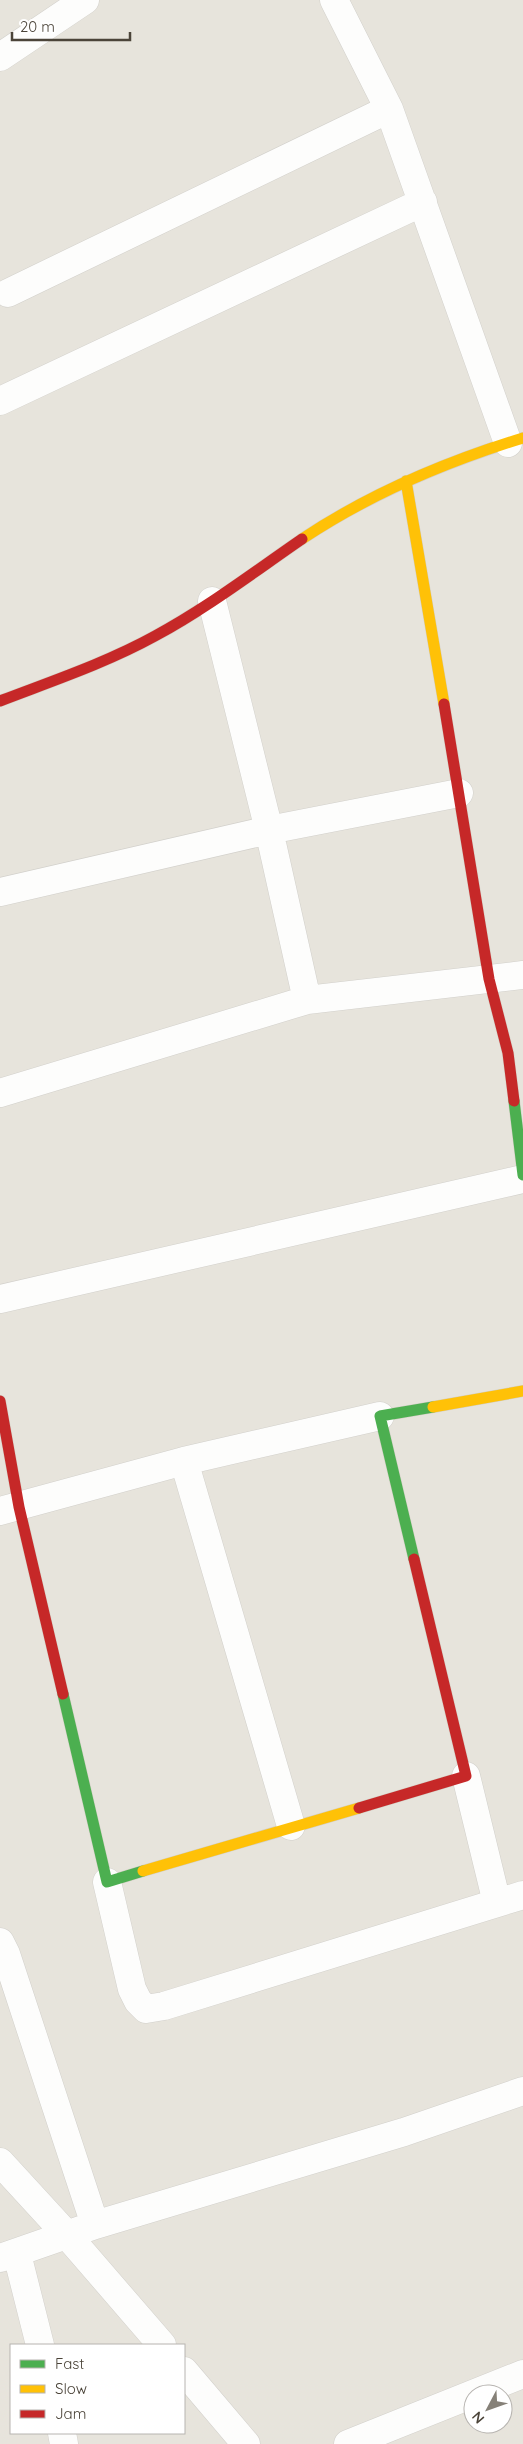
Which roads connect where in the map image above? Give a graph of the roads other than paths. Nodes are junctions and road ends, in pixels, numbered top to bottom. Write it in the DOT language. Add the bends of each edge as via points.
graph roads {
  1 [pos="85,0"];
  2 [pos="334,0"];
  3 [pos="0,57"];
  4 [pos="389,109"];
  5 [pos="423,202"];
  6 [pos="8,293"];
  7 [pos="0,401"];
  8 [pos="515,440"];
  9 [pos="406,481"];
  10 [pos="212,601"];
  11 [pos="0,701"];
  12 [pos="459,793"];
  13 [pos="269,830"];
  14 [pos="0,892"];
  15 [pos="523,975"];
  16 [pos="489,979"];
  17 [pos="307,1000"];
  18 [pos="0,1093"];
  19 [pos="523,1175"];
  20 [pos="523,1179"];
  21 [pos="0,1299"];
  22 [pos="523,1391"];
  23 [pos="0,1401"];
  24 [pos="380,1416"];
  25 [pos="184,1461"];
  26 [pos="10,1509"];
  27 [pos="466,1776"];
  28 [pos="291,1826"];
  29 [pos="107,1882"];
  30 [pos="523,1895"];
  31 [pos="497,1903"];
  32 [pos="0,1942"];
  33 [pos="523,2091"];
  34 [pos="0,2162"];
  35 [pos="95,2225"];
  36 [pos="67,2235"];
  37 [pos="8,2256"];
  38 [pos="40,2344"];
  39 [pos="161,2344"];
  40 [pos="185,2372"];
  41 [pos="523,2374"];
  42 [pos="246,2444"];
  43 [pos="348,2444"];
  1 -- 3 [label="street"];
  2 -- 4 [label="street"];
  4 -- 5 [label="street"];
  4 -- 6 [label="street"];
  5 -- 7 [label="street"];
  5 -- 8 [label="street"];
  8 -- 9 [label="street"];
  9 -- 10 [label="street" via="341,515"];
  9 -- 12 [label="street"];
  10 -- 11 [label="street" via="133,647"];
  10 -- 13 [label="street"];
  12 -- 13 [label="street"];
  12 -- 16 [label="street"];
  13 -- 14 [label="street"];
  13 -- 17 [label="street"];
  15 -- 16 [label="street"];
  16 -- 17 [label="street"];
  16 -- 19 [label="street" via="508,1053"];
  17 -- 18 [label="street"];
  20 -- 21 [label="street"];
  22 -- 24 [label="street"];
  23 -- 26 [label="street"];
  24 -- 25 [label="street"];
  24 -- 27 [label="street"];
  25 -- 26 [label="street"];
  25 -- 28 [label="street"];
  26 -- 29 [label="street"];
  27 -- 28 [label="street"];
  27 -- 31 [label="street"];
  28 -- 29 [label="street"];
  29 -- 31 [label="street" via="132,1989 146,2009"];
  30 -- 31 [label="street"];
  32 -- 35 [label="street"];
  33 -- 35 [label="street" via="404,2132"];
  34 -- 36 [label="street"];
  35 -- 36 [label="street"];
  36 -- 37 [label="street"];
  36 -- 39 [label="street"];
  37 -- 38 [label="street"];
  40 -- 42 [label="street"];
  41 -- 43 [label="street"];
}
